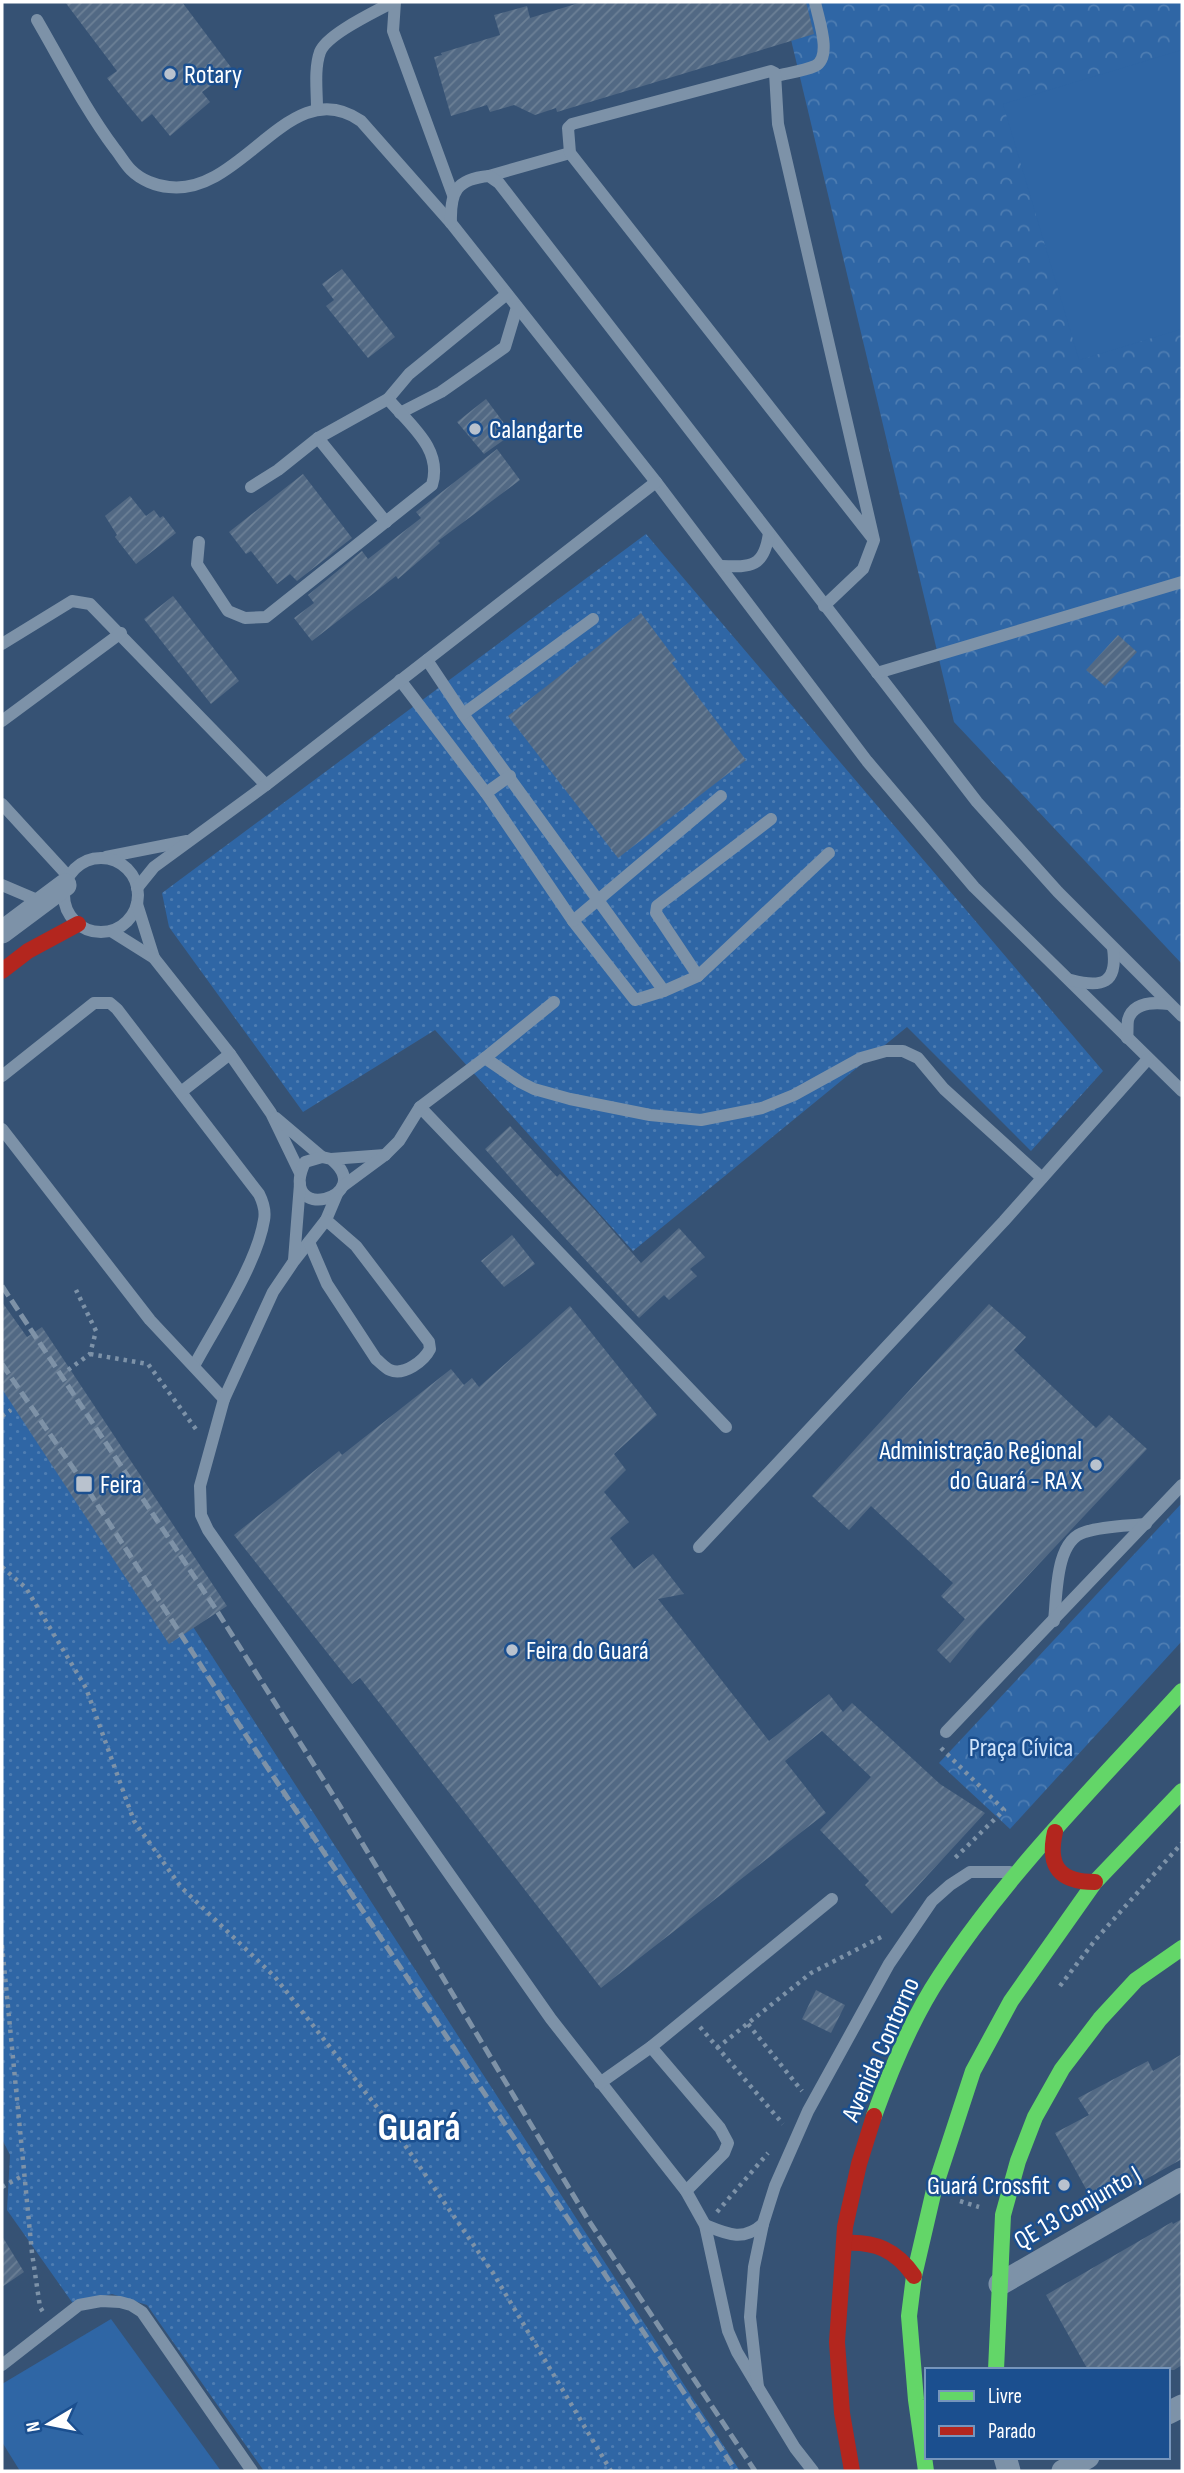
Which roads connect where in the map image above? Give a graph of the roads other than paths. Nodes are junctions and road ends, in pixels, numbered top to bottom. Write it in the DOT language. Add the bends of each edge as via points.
graph roads {
  1 [pos="394,2"];
  2 [pos="815,2"];
  3 [pos="37,20"];
  4 [pos="776,76"];
  5 [pos="317,108"];
  6 [pos="570,153"];
  7 [pos="489,176"];
  8 [pos="453,195"];
  9 [pos="451,223"];
  10 [pos="508,294"];
  11 [pos="517,307"];
  12 [pos="388,399"];
  13 [pos="400,413"];
  14 [pos="318,438"];
  15 [pos="656,482"];
  16 [pos="251,487"];
  17 [pos="386,522"];
  18 [pos="769,533"];
  19 [pos="874,540"];
  20 [pos="199,542"];
  21 [pos="720,566"];
  22 [pos="1182,582"];
  23 [pos="824,606"];
  24 [pos="593,619"];
  25 [pos="121,633"];
  26 [pos="2,644"];
  27 [pos="427,660"];
  28 [pos="877,673"];
  29 [pos="400,680"];
  30 [pos="463,714"];
  31 [pos="2,721"];
  32 [pos="510,776"];
  33 [pos="266,785"];
  34 [pos="486,793"];
  35 [pos="721,796"];
  36 [pos="2,804"];
  37 [pos="771,819"];
  38 [pos="191,840"];
  39 [pos="829,853"];
  40 [pos="104,857"];
  41 [pos="66,881"];
  42 [pos="2,885"];
  43 [pos="137,888"];
  44 [pos="598,900"];
  45 [pos="42,902"];
  46 [pos="136,904"];
  47 [pos="573,920"];
  48 [pos="78,924"];
  49 [pos="111,931"];
  50 [pos="2,932"];
  51 [pos="1113,948"];
  52 [pos="154,958"];
  53 [pos="2,971"];
  54 [pos="698,976"];
  55 [pos="1070,980"];
  56 [pos="664,991"];
  57 [pos="554,1002"];
  58 [pos="1169,1004"];
  59 [pos="1182,1016"];
  60 [pos="1127,1038"];
  61 [pos="230,1054"];
  62 [pos="485,1058"];
  63 [pos="1148,1059"];
  64 [pos="2,1076"];
  65 [pos="1182,1091"];
  66 [pos="181,1092"];
  67 [pos="420,1107"];
  68 [pos="271,1113"];
  69 [pos="2,1129"];
  70 [pos="385,1155"];
  71 [pos="327,1158"];
  72 [pos="1042,1178"];
  73 [pos="300,1179"];
  74 [pos="340,1190"];
  75 [pos="326,1220"];
  76 [pos="309,1242"];
  77 [pos="294,1261"];
  78 [pos="194,1366"];
  79 [pos="224,1399"];
  80 [pos="726,1427"];
  81 [pos="1182,1485"];
  82 [pos="1146,1524"];
  83 [pos="699,1547"];
  84 [pos="1054,1621"];
  85 [pos="1182,1691"];
  86 [pos="946,1732"];
  87 [pos="1182,1791"];
  88 [pos="1055,1832"];
  89 [pos="1017,1872"];
  90 [pos="1095,1882"];
  91 [pos="832,1899"];
  92 [pos="1182,1948"];
  93 [pos="651,2047"];
  94 [pos="600,2083"];
  95 [pos="1182,2179"];
  96 [pos="685,2191"];
  97 [pos="763,2224"];
  98 [pos="705,2225"];
  99 [pos="844,2243"];
  100 [pos="914,2276"];
  101 [pos="1000,2284"];
  102 [pos="2,2365"];
  103 [pos="996,2368"];
  104 [pos="758,2387"];
  105 [pos="921,2399"];
  106 [pos="925,2457"];
  107 [pos="1084,2459"];
  108 [pos="253,2471"];
  109 [pos="813,2471"];
  110 [pos="852,2471"];
  111 [pos="1063,2471"];
  1 -- 5 [label="lane" via="338,33 320,50"];
  1 -- 8 [label="lane" via="393,32"];
  2 -- 4 [label="lane" via="824,57 818,65"];
  3 -- 5 [label="lane" via="100,128 132,171 156,186 201,185 300,114"];
  4 -- 6 [label="lane" via="771,71 572,124 568,128"];
  4 -- 19 [label="lane" via="778,124"];
  5 -- 9 [label="lane" via="348,111 361,121"];
  6 -- 7 [label="lane"];
  6 -- 19 [label="lane"];
  7 -- 8 [label="lane" via="465,181"];
  7 -- 18 [label="lane" via="499,183"];
  8 -- 9 [label="lane"];
  9 -- 10 [label="lane"];
  10 -- 11 [label="lane"];
  10 -- 12 [label="lane" via="409,374"];
  11 -- 13 [label="lane" via="505,347 441,392"];
  11 -- 15 [label="lane"];
  12 -- 13 [label="lane"];
  12 -- 14 [label="lane"];
  13 -- 17 [label="lane" via="430,449 435,475 432,485"];
  14 -- 16 [label="lane"];
  14 -- 17 [label="lane"];
  15 -- 21 [label="lane"];
  15 -- 27 [label="lane"];
  17 -- 20 [label="lane" via="266,617 245,618 228,611 197,564"];
  18 -- 21 [label="lane" via="761,559 751,565"];
  18 -- 23 [label="lane"];
  19 -- 23 [label="lane" via="863,569"];
  21 -- 55 [label="lane" via="867,761 965,877"];
  22 -- 28 [label="lane"];
  23 -- 28 [label="lane"];
  24 -- 30 [label="lane"];
  25 -- 26 [label="lane" via="90,604 72,601"];
  25 -- 31 [label="lane"];
  25 -- 33 [label="lane"];
  27 -- 29 [label="lane"];
  27 -- 30 [label="lane"];
  28 -- 51 [label="lane" via="977,802"];
  29 -- 33 [label="lane"];
  29 -- 34 [label="lane"];
  30 -- 32 [label="lane"];
  32 -- 34 [label="lane"];
  32 -- 44 [label="lane"];
  33 -- 38 [label="lane"];
  34 -- 47 [label="lane"];
  35 -- 44 [label="lane"];
  36 -- 41 [label="lane"];
  37 -- 54 [label="lane" via="657,906 656,913"];
  38 -- 40 [label="lane"];
  38 -- 43 [label="lane" via="154,867"];
  39 -- 54 [label="lane"];
  40 -- 41 [label="lane" via="83,862"];
  40 -- 43 [label="lane" via="131,873"];
  41 -- 45 [label="street"];
  41 -- 48 [label="lane" via="64,900"];
  42 -- 45 [label="lane"];
  43 -- 46 [label="lane"];
  44 -- 47 [label="lane"];
  44 -- 56 [label="lane"];
  45 -- 50 [label="street"];
  46 -- 49 [label="lane" via="126,922"];
  46 -- 52 [label="lane"];
  47 -- 56 [label="lane" via="635,1000"];
  48 -- 49 [label="lane" via="94,931"];
  48 -- 53 [label="main road"];
  49 -- 52 [label="lane"];
  51 -- 55 [label="lane" via="1113,971 1107,980 1090,985"];
  51 -- 58 [label="lane"];
  52 -- 61 [label="lane"];
  54 -- 56 [label="lane"];
  55 -- 60 [label="lane"];
  57 -- 62 [label="lane"];
  58 -- 59 [label="lane"];
  58 -- 60 [label="lane" via="1154,1002 1133,1012"];
  60 -- 63 [label="lane"];
  61 -- 66 [label="lane"];
  61 -- 68 [label="lane"];
  62 -- 67 [label="lane"];
  62 -- 72 [label="lane" via="534,1089 650,1115 701,1120 762,1108 860,1058 903,1051 918,1058 944,1089"];
  63 -- 65 [label="lane"];
  63 -- 72 [label="lane"];
  64 -- 66 [label="lane" via="94,1003 103,1001 117,1009"];
  66 -- 78 [label="lane" via="259,1194 265,1210 256,1250"];
  67 -- 70 [label="lane" via="400,1141"];
  67 -- 80 [label="lane"];
  68 -- 71 [label="lane"];
  68 -- 73 [label="lane"];
  69 -- 78 [label="lane" via="150,1320"];
  70 -- 71 [label="lane"];
  70 -- 74 [label="lane"];
  71 -- 73 [label="lane" via="305,1162"];
  71 -- 74 [label="lane" via="343,1175"];
  72 -- 83 [label="lane"];
  73 -- 74 [label="lane" via="305,1194 314,1200 328,1200"];
  73 -- 77 [label="lane"];
  74 -- 75 [label="lane"];
  75 -- 76 [label="lane"];
  75 -- 76 [label="lane" via="356,1246 429,1342 426,1356 407,1370 387,1370 327,1284"];
  76 -- 77 [label="lane"];
  77 -- 79 [label="lane" via="273,1292"];
  78 -- 79 [label="lane"];
  79 -- 94 [label="lane" via="200,1486 201,1515 208,1530"];
  81 -- 82 [label="lane"];
  82 -- 84 [label="lane"];
  82 -- 84 [label="lane" via="1085,1532 1069,1542 1062,1557"];
  84 -- 86 [label="lane"];
  85 -- 88 [label="main road, Avenida Contorno"];
  87 -- 90 [label="main road"];
  88 -- 89 [label="main road, Avenida Contorno"];
  88 -- 90 [label="main road" via="1052,1859 1058,1871 1082,1884"];
  89 -- 97 [label="lane" via="970,1871 932,1901 889,1964 807,2111"];
  89 -- 99 [label="main road, Avenida Contorno" via="939,1978 908,2035 859,2164"];
  90 -- 100 [label="main road" via="1011,2001 974,2071 934,2190"];
  91 -- 93 [label="lane"];
  92 -- 101 [label="main road" via="1136,1980 1100,2019 1062,2069 1035,2117 1003,2215"];
  93 -- 94 [label="lane"];
  93 -- 96 [label="lane" via="728,2143 724,2153"];
  94 -- 96 [label="lane"];
  95 -- 101 [label="street, QE 13 Conjunto J"];
  96 -- 98 [label="lane"];
  97 -- 98 [label="lane" via="753,2233 741,2235"];
  97 -- 104 [label="lane" via="750,2317"];
  98 -- 104 [label="lane" via="728,2331"];
  99 -- 100 [label="main road" via="885,2246"];
  99 -- 110 [label="main road, Avenida Contorno" via="837,2342"];
  100 -- 105 [label="main road" via="909,2316"];
  101 -- 103 [label="main road"];
  102 -- 108 [label="lane" via="79,2305 101,2301 131,2305 142,2312"];
  104 -- 109 [label="lane"];
  105 -- 106 [label="main road"];
  107 -- 111 [label="street"];
}
